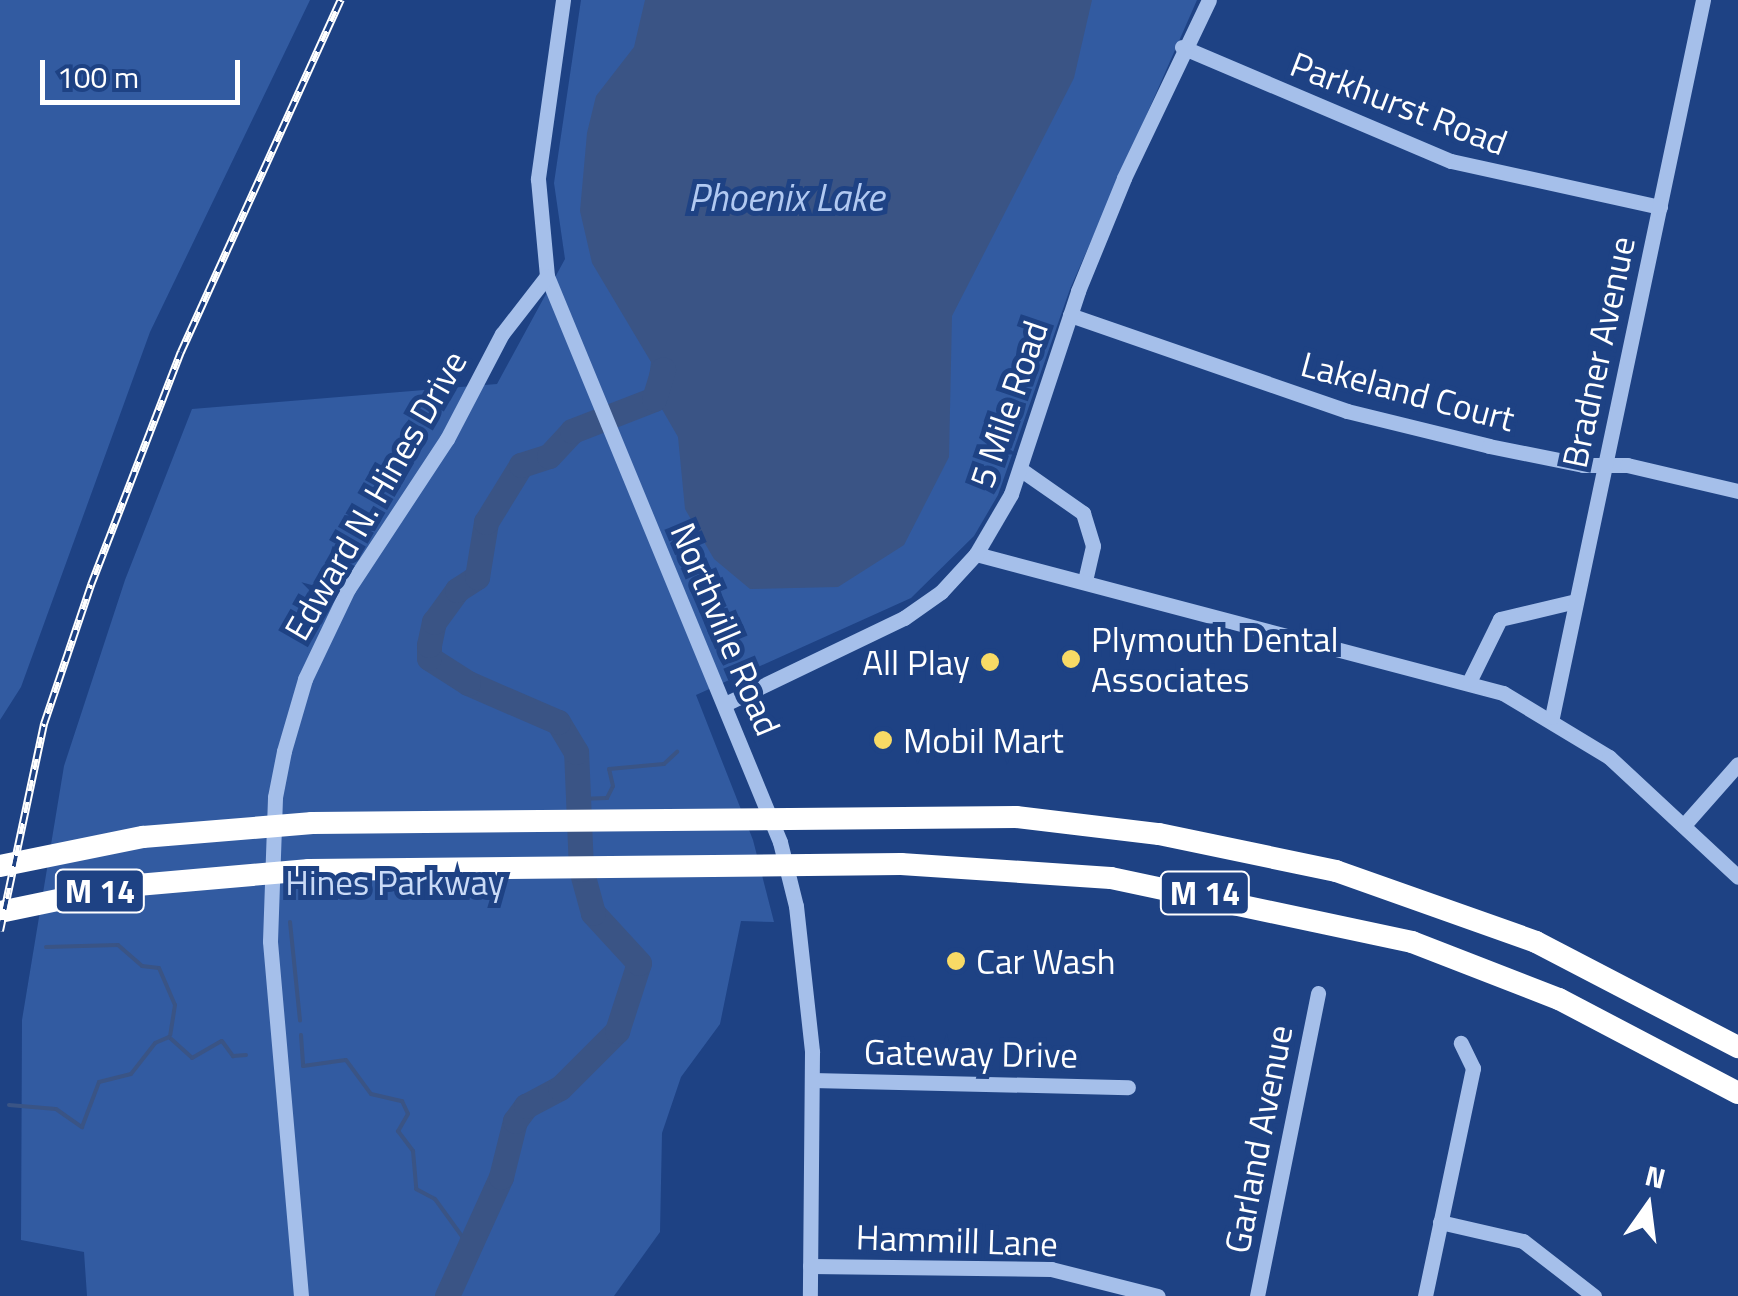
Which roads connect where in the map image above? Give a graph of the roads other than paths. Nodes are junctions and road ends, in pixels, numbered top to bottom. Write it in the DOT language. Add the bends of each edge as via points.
graph roads {
  1 [pos="563,0"];
  2 [pos="1209,0"];
  3 [pos="1702,0"];
  4 [pos="1182,47"];
  5 [pos="1660,207"];
  6 [pos="547,276"];
  7 [pos="1070,315"];
  8 [pos="1604,465"];
  9 [pos="1020,470"];
  10 [pos="1738,491"];
  11 [pos="976,554"];
  12 [pos="1084,582"];
  13 [pos="1576,601"];
  14 [pos="1470,680"];
  15 [pos="726,704"];
  16 [pos="1552,717"];
  17 [pos="1738,764"];
  18 [pos="1684,825"];
  19 [pos="0,866"];
  20 [pos="1738,877"];
  21 [pos="0,912"];
  22 [pos="1318,993"];
  23 [pos="1461,1043"];
  24 [pos="1738,1047"];
  25 [pos="812,1080"];
  26 [pos="1128,1087"];
  27 [pos="1738,1093"];
  28 [pos="1440,1222"];
  29 [pos="810,1266"];
  30 [pos="301,1296"];
  31 [pos="810,1296"];
  32 [pos="1158,1296"];
  33 [pos="1257,1296"];
  34 [pos="1425,1296"];
  35 [pos="1594,1296"];
  1 -- 6 [label="street, Northville Road" via="538,179"];
  2 -- 4 [label="street, 5 Mile Road"];
  3 -- 5 [label="street, Bradner Avenue"];
  4 -- 5 [label="street, Parkhurst Road" via="1451,161"];
  4 -- 7 [label="street, 5 Mile Road"];
  5 -- 8 [label="street, Bradner Avenue"];
  6 -- 15 [label="street, Northville Road"];
  6 -- 30 [label="street, Edward N. Hines Drive" via="502,334 447,438 348,589 305,679 284,751 275,797 270,941"];
  7 -- 8 [label="street, Lakeland Court" via="1347,412"];
  7 -- 9 [label="street, 5 Mile Road"];
  8 -- 10 [label="street, Lakeland Court"];
  8 -- 13 [label="street, Bradner Avenue"];
  9 -- 11 [label="street, 5 Mile Road"];
  9 -- 12 [label="street" via="1083,512 1093,546"];
  11 -- 12 [label="street"];
  11 -- 15 [label="street, 5 Mile Road" via="941,592 904,618"];
  12 -- 14 [label="street"];
  13 -- 14 [label="street" via="1500,619"];
  13 -- 16 [label="street, Bradner Avenue"];
  14 -- 16 [label="street"];
  15 -- 25 [label="street, Northville Road" via="758,781 796,906"];
  16 -- 18 [label="street" via="1609,757"];
  17 -- 18 [label="street"];
  18 -- 20 [label="street"];
  19 -- 24 [label="highway, M 14" via="143,837 312,822 957,815 1206,843 1336,871 1536,942"];
  21 -- 27 [label="highway, M 14" via="231,874 310,870 966,866 1197,892 1412,942 1492,970"];
  22 -- 33 [label="street, Garland Avenue"];
  23 -- 28 [label="street" via="1474,1068"];
  25 -- 26 [label="street, Gateway Drive"];
  25 -- 29 [label="street, Northville Road"];
  28 -- 34 [label="street"];
  28 -- 35 [label="street" via="1523,1241"];
  29 -- 31 [label="street, Northville Road"];
  29 -- 32 [label="street, Hammill Lane" via="1051,1269"];
}
